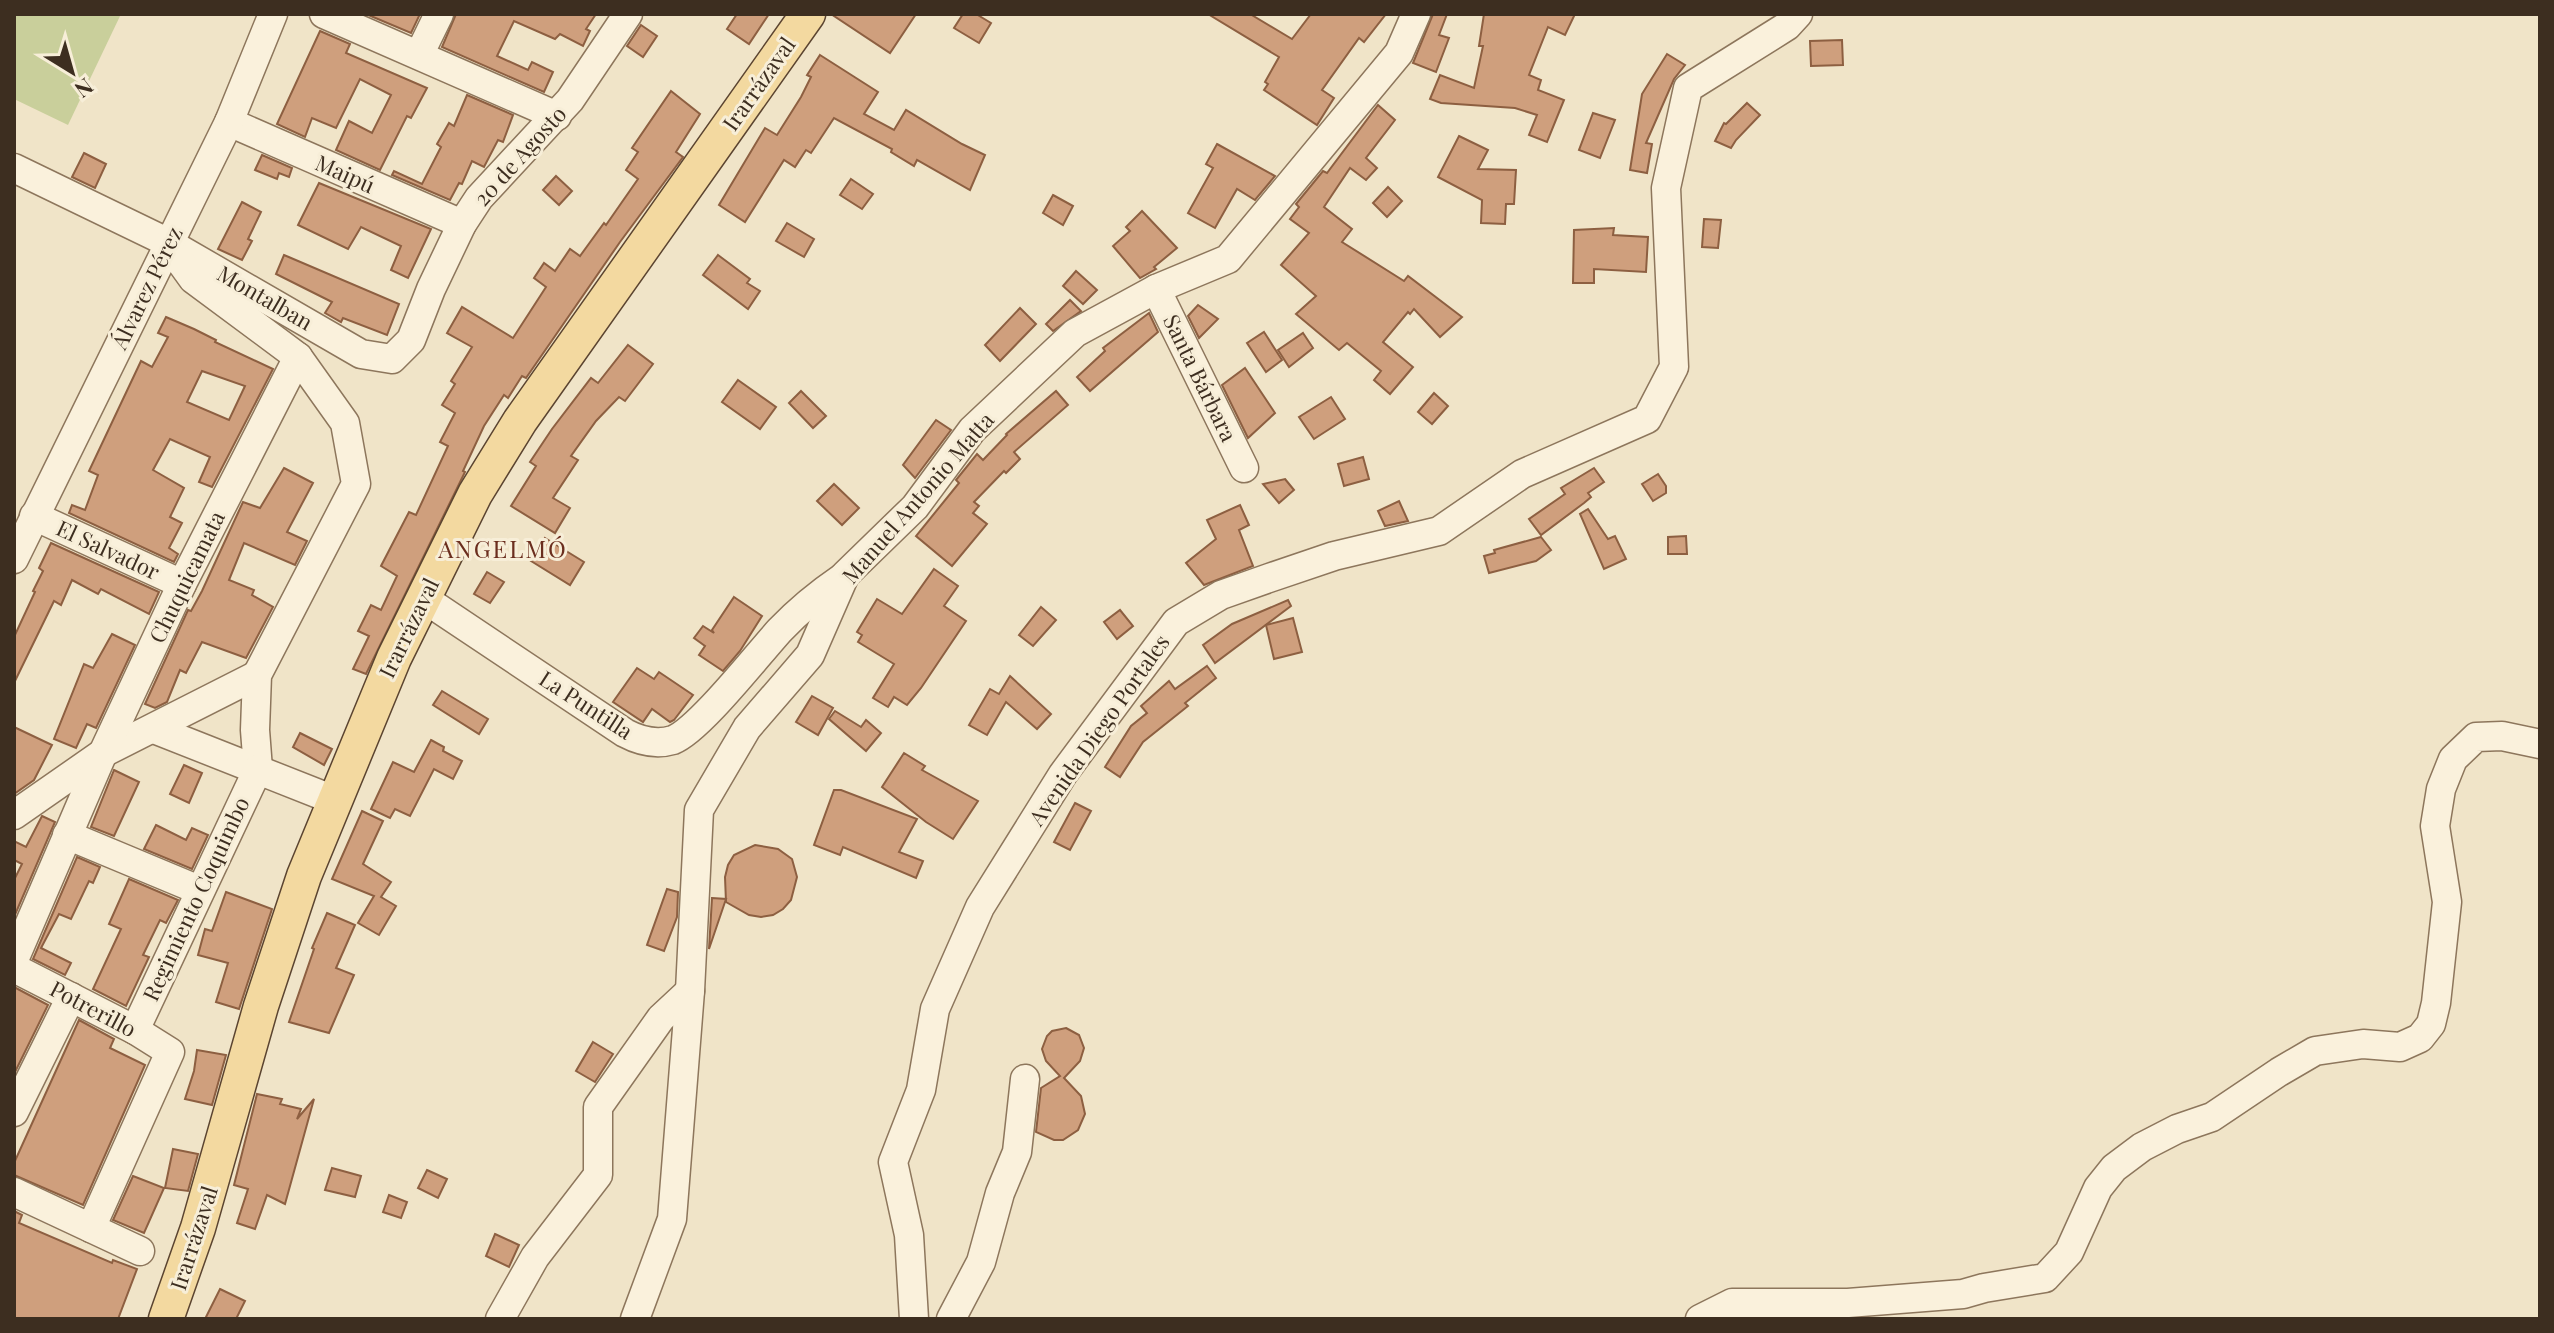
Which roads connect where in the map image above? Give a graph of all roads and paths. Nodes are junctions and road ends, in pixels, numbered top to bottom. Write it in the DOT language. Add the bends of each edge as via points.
graph roads {
  1 [pos="273,14"];
  2 [pos="324,14"];
  3 [pos="439,14"];
  4 [pos="628,14"];
  5 [pos="808,14"];
  6 [pos="1416,14"];
  7 [pos="1798,14"];
  8 [pos="419,55"];
  9 [pos="557,116"];
  10 [pos="229,122"];
  11 [pos="14,168"];
  12 [pos="462,224"];
  13 [pos="169,243"];
  14 [pos="1156,289"];
  15 [pos="361,354"];
  16 [pos="298,357"];
  17 [pos="1244,468"];
  18 [pos="34,516"];
  19 [pos="14,559"];
  20 [pos="845,575"];
  21 [pos="182,584"];
  22 [pos="423,598"];
  23 [pos="257,675"];
  24 [pos="154,729"];
  25 [pos="2540,744"];
  26 [pos="103,753"];
  27 [pos="258,769"];
  28 [pos="334,800"];
  29 [pos="14,815"];
  30 [pos="67,835"];
  31 [pos="199,890"];
  32 [pos="14,960"];
  33 [pos="14,968"];
  34 [pos="690,991"];
  35 [pos="71,997"];
  36 [pos="135,1030"];
  37 [pos="1025,1079"];
  38 [pos="14,1112"];
  39 [pos="14,1192"];
  40 [pos="91,1228"];
  41 [pos="140,1251"];
  42 [pos="166,1319"];
  43 [pos="500,1319"];
  44 [pos="635,1319"];
  45 [pos="914,1319"];
  46 [pos="951,1319"];
  47 [pos="1700,1319"];
  1 -- 10 [label="street, Álvarez Pérez"];
  2 -- 8 [label="street"];
  3 -- 8 [label="street"];
  4 -- 9 [label="street, 20 de Agosto"];
  5 -- 22 [label="main road, Irarrázaval" via="520,421 475,494"];
  6 -- 14 [label="street, Manuel Antonio Matta" via="1399,53 1228,259"];
  7 -- 45 [label="street, Avenida Diego Portales" via="1688,88 1666,188 1674,367 1647,419 1522,474 1439,531 1334,556 1221,595 1187,615 1176,622 1063,774 980,907 935,1009 921,1090 893,1162 909,1235"];
  8 -- 9 [label="street"];
  9 -- 12 [label="street, 20 de Agosto" via="490,183"];
  10 -- 12 [label="street, Maipú"];
  10 -- 13 [label="street, Álvarez Pérez"];
  11 -- 13 [label="street, Montalban"];
  12 -- 15 [label="street, 20 de Agosto" via="411,340 392,359"];
  13 -- 15 [label="street, Montalban"];
  13 -- 16 [label="street" via="193,279"];
  13 -- 18 [label="street, Álvarez Pérez"];
  14 -- 17 [label="street, Santa Bárbara"];
  14 -- 20 [label="street, Manuel Antonio Matta" via="1075,333 972,430 915,507"];
  16 -- 21 [label="street, Chuquicamata"];
  16 -- 23 [label="street" via="345,423 356,484"];
  18 -- 19 [label="street, Álvarez Pérez"];
  18 -- 21 [label="street, El Salvador"];
  20 -- 22 [label="street, La Puntilla" via="782,628 695,725 662,742 625,733"];
  20 -- 34 [label="street, Manuel Antonio Matta" via="810,655 747,728 699,810"];
  21 -- 26 [label="street, Chuquicamata"];
  22 -- 28 [label="main road, Irarrázaval"];
  23 -- 24 [label="street"];
  23 -- 27 [label="street"];
  24 -- 26 [label="street"];
  24 -- 27 [label="street"];
  25 -- 47 [label="street" via="2476,737 2453,759 2435,826 2447,902 2436,1003 2431,1024 2420,1038 2400,1047 2363,1044 2315,1051 2212,1117 2142,1147 2098,1188 2069,1252 2045,1278 1963,1294 1823,1304 1732,1303"];
  26 -- 29 [label="street"];
  26 -- 30 [label="street, Chuquicamata"];
  27 -- 28 [label="street"];
  27 -- 31 [label="street, Regimiento Coquimbo"];
  28 -- 42 [label="main road, Irarrázaval" via="277,956"];
  30 -- 31 [label="street"];
  30 -- 32 [label="street, Chuquicamata"];
  31 -- 36 [label="street, Regimiento Coquimbo"];
  33 -- 35 [label="street, Potrerillo"];
  34 -- 43 [label="street" via="661,1018 598,1107 598,1175 535,1257"];
  34 -- 44 [label="street, Manuel Antonio Matta" via="672,1219"];
  35 -- 36 [label="street, Potrerillo"];
  35 -- 38 [label="street"];
  36 -- 40 [label="street, Potrerillo" via="170,1052"];
  37 -- 46 [label="street" via="1017,1152 981,1262"];
  39 -- 40 [label="street"];
  40 -- 41 [label="street"];
}
